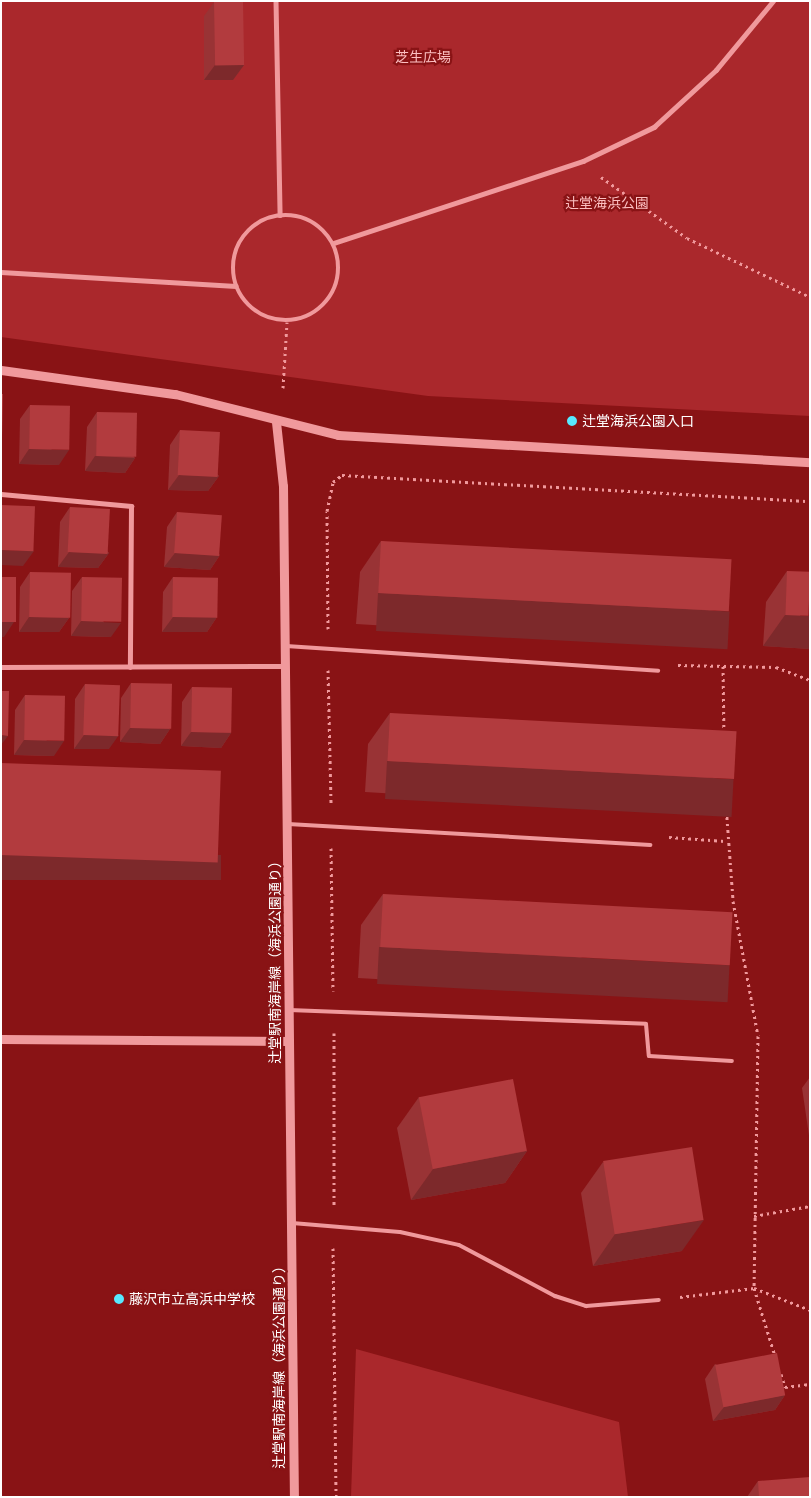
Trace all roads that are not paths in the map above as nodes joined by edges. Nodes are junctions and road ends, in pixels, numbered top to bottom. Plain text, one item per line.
1 (276, 1) edge
2 (773, 1) edge
3 (280, 215) junction
4 (334, 243) junction
5 (1, 272) edge
6 (236, 286) junction
7 (1, 370) edge
8 (276, 422) junction
9 (810, 462) edge
10 (1, 494) edge
11 (286, 646) junction
12 (285, 666) junction
13 (130, 667) junction
14 (1, 668) edge
15 (658, 671) road end
16 (288, 824) junction
17 (650, 844) road end
18 (289, 1010) junction
19 (1, 1039) edge
20 (289, 1041) junction
21 (732, 1061) dead end
22 (292, 1223) junction
23 (659, 1300) road end
24 (294, 1497) edge

1 - 3 street
2 - 4 street
3 - 4 street
3 - 6 street
4 - 6 street
5 - 6 street
7 - 8 street
8 - 9 street
8 - 11 street, 辻堂駅南海岸線（海浜公園通り）
10 - 13 street
11 - 12 street, 辻堂駅南海岸線（海浜公園通り）
11 - 15 lane
12 - 13 street
12 - 16 street, 辻堂駅南海岸線（海浜公園通り）
13 - 14 street
16 - 17 lane
16 - 18 street, 辻堂駅南海岸線（海浜公園通り）
18 - 20 street, 辻堂駅南海岸線（海浜公園通り）
18 - 21 lane
19 - 20 street
20 - 22 street, 辻堂駅南海岸線（海浜公園通り）
22 - 23 lane
22 - 24 street, 辻堂駅南海岸線（海浜公園通り）

